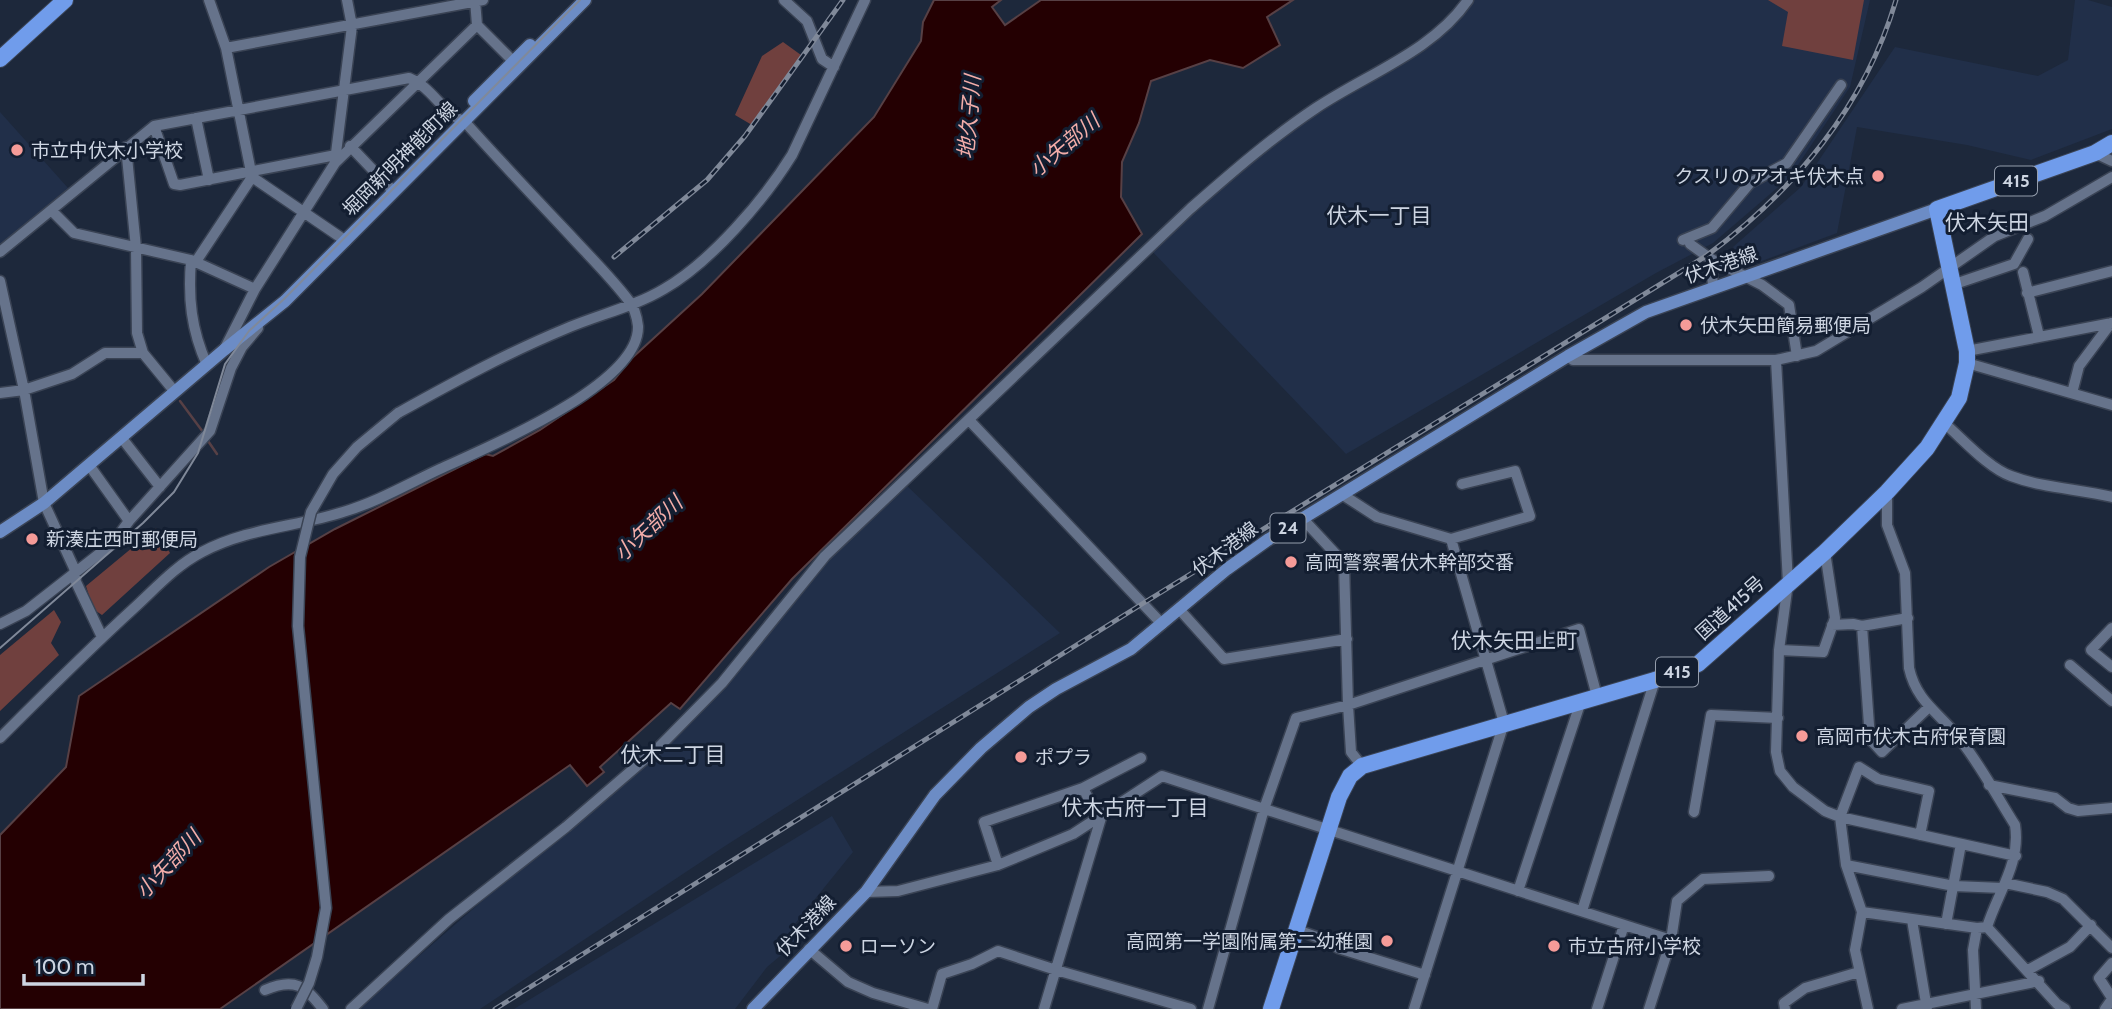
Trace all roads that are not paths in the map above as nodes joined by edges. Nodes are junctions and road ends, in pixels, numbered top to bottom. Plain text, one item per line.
1 (65, 0) edge
2 (209, 0) edge
3 (346, 0) edge
4 (575, 0) edge
5 (585, 0) edge
6 (784, 0) edge
7 (865, 0) edge
8 (1468, 0) edge
9 (478, 1) edge
10 (477, 25) junction
11 (352, 26) junction
12 (226, 48) junction
13 (0, 58) edge
14 (516, 64) junction
15 (834, 67) junction
16 (419, 82) junction
17 (1841, 85) dead end
18 (345, 90) junction
19 (238, 110) junction
20 (197, 118) junction
21 (460, 121) junction
22 (154, 126) junction
23 (2112, 143) edge
24 (351, 146) junction
25 (126, 148) junction
26 (2112, 151) edge
27 (2095, 153) junction
28 (335, 159) junction
29 (2112, 161) edge
30 (251, 174) junction
31 (2112, 177) edge
32 (209, 180) junction
33 (392, 189) junction
34 (1937, 209) junction
35 (52, 211) junction
36 (304, 211) junction
37 (343, 239) junction
38 (2028, 239) dead end
39 (136, 248) junction
40 (0, 252) edge
41 (1711, 258) junction
42 (193, 261) junction
43 (1949, 267) junction
44 (2112, 271) edge
45 (2023, 272) dead end
46 (1748, 276) junction
47 (0, 281) edge
48 (1952, 285) junction
49 (1713, 287) junction
50 (255, 289) junction
51 (2027, 293) junction
52 (631, 304) junction
53 (264, 320) junction
54 (2112, 323) edge
55 (0, 336) edge
56 (2039, 336) junction
57 (12, 338) junction
58 (236, 340) junction
59 (224, 350) junction
60 (143, 353) junction
61 (1568, 356) junction
62 (1797, 356) junction
63 (1967, 357) junction
64 (1776, 360) junction
65 (207, 365) junction
66 (24, 390) junction
67 (175, 392) junction
68 (0, 393) edge
69 (2071, 393) junction
70 (2112, 405) edge
71 (969, 420) junction
72 (1943, 422) junction
73 (121, 438) junction
74 (89, 465) junction
75 (1462, 484) dead end
76 (160, 487) junction
77 (1887, 492) junction
78 (1343, 495) junction
79 (2112, 497) edge
80 (44, 503) junction
81 (1303, 519) junction
82 (129, 521) junction
83 (0, 531) edge
84 (1451, 540) junction
85 (1825, 552) junction
86 (75, 571) junction
87 (1788, 583) junction
88 (1179, 609) junction
89 (1908, 618) junction
90 (0, 624) edge
91 (1161, 624) junction
92 (1832, 625) junction
93 (1861, 626) junction
94 (2112, 628) edge
95 (102, 638) junction
96 (1347, 639) junction
97 (1779, 650) junction
98 (1487, 660) junction
99 (2070, 665) dead end
100 (2112, 667) edge
101 (1656, 680) junction
102 (1597, 696) junction
103 (1581, 701) junction
104 (2112, 701) edge
105 (1348, 705) junction
106 (1929, 707) junction
107 (1778, 718) junction
108 (1504, 723) junction
109 (0, 738) edge
110 (1141, 758) dead end
111 (1362, 766) junction
112 (1989, 785) junction
113 (1083, 788) junction
114 (2112, 808) edge
115 (1264, 809) junction
116 (1695, 812) dead end
117 (1840, 817) junction
118 (1100, 819) junction
119 (1329, 830) junction
120 (1920, 835) junction
121 (1961, 844) junction
122 (2016, 856) junction
123 (998, 865) junction
124 (1846, 866) junction
125 (1458, 871) junction
126 (1769, 876) dead end
127 (1954, 886) junction
128 (2003, 886) junction
129 (1518, 891) junction
130 (866, 892) junction
131 (1582, 911) junction
132 (1862, 912) junction
133 (1912, 920) junction
134 (1946, 924) junction
135 (1624, 925) junction
136 (2091, 925) junction
137 (1982, 927) junction
138 (1296, 932) junction
139 (1671, 940) junction
140 (2112, 948) edge
141 (809, 949) junction
142 (2112, 963) edge
143 (1056, 970) junction
144 (2028, 970) junction
145 (1859, 972) junction
146 (1425, 975) junction
147 (2039, 981) junction
148 (265, 990) dead end
149 (1974, 996) junction
150 (2112, 999) edge
151 (1927, 1007) edge
152 (2060, 1007) edge
153 (296, 1009) edge
154 (323, 1009) edge
155 (351, 1009) edge
156 (753, 1009) edge
157 (930, 1009) edge
158 (1044, 1009) edge
159 (1191, 1009) edge
160 (1208, 1009) edge
161 (1271, 1009) edge
162 (1414, 1009) edge
163 (1597, 1009) edge
164 (1649, 1009) edge
165 (1785, 1009) edge
166 (1868, 1009) edge
167 (1902, 1009) edge
168 (1976, 1009) edge
169 (2105, 1009) edge

1 - 13 highway
2 - 12 street
3 - 11 street
4 - 14 main road, 堀岡新明神能町線
5 - 14 main road, 堀岡新明神能町線
6 - 15 street
7 - 15 street
8 - 71 street
9 - 10 street
9 - 11 street
10 - 14 street
10 - 16 street
11 - 12 street
11 - 18 street
12 - 19 street
14 - 21 main road, 堀岡新明神能町線
15 - 52 street
16 - 18 street
16 - 21 street
16 - 24 street
17 - 41 street
18 - 19 street
18 - 28 street
19 - 20 street
19 - 30 street
20 - 22 street
20 - 32 street
21 - 33 main road, 堀岡新明神能町線
21 - 52 street
22 - 25 street
22 - 32 street
23 - 27 highway, 415
24 - 28 street
24 - 33 street
25 - 35 street
25 - 39 street
26 - 27 highway, 415
27 - 29 street
27 - 34 highway, 415
28 - 30 street
28 - 36 street
30 - 32 street
30 - 36 street
30 - 42 street
31 - 43 street
33 - 37 main road, 堀岡新明神能町線
34 - 43 highway, 国道415号 / 415
34 - 46 main road, 伏木港線 / 24
35 - 39 street
35 - 40 street
36 - 37 street
36 - 50 street
37 - 53 main road, 堀岡新明神能町線
37 - 58 main road, 堀岡新明神能町線
38 - 48 street
39 - 42 street
39 - 60 street
41 - 46 street
41 - 49 street
42 - 50 street
42 - 65 street
43 - 48 highway, 国道415号 / 415
43 - 62 street
44 - 51 street
45 - 51 street
46 - 49 main road, 伏木港線 / 24
46 - 62 street
47 - 57 street
48 - 63 highway, 国道415号 / 415
49 - 61 main road, 伏木港線 / 24
50 - 59 street
51 - 56 street
52 - 95 street
52 - 153 street, bridge
53 - 58 main road, 堀岡新明神能町線
53 - 76 street
54 - 56 street
54 - 69 street
55 - 57 street
56 - 63 street
57 - 66 street
58 - 59 main road, 堀岡新明神能町線
59 - 65 main road, 堀岡新明神能町線
60 - 66 street
60 - 67 street
61 - 64 street
61 - 78 main road, 伏木港線 / 24
62 - 64 street
63 - 69 street
63 - 72 highway, 国道415号 / 415
64 - 87 street
65 - 67 main road, 堀岡新明神能町線
66 - 68 street
66 - 80 street
67 - 73 main road, 堀岡新明神能町線
69 - 70 street
71 - 91 street
71 - 155 street
72 - 77 highway, 国道415号 / 415
72 - 79 street
73 - 74 main road, 堀岡新明神能町線
73 - 76 street
74 - 80 main road, 堀岡新明神能町線
74 - 82 street
75 - 84 street
76 - 82 street
77 - 85 highway, 国道415号 / 415
77 - 89 street
78 - 81 main road, 伏木港線 / 24
78 - 84 street
80 - 83 main road, 堀岡新明神能町線
80 - 86 street
81 - 88 main road, 伏木港線 / 24
81 - 96 street
82 - 86 street
84 - 98 street
85 - 87 highway, 国道415号 / 415
85 - 92 street
86 - 90 street
86 - 95 street
87 - 97 street
87 - 101 highway, 国道415号 / 415
88 - 91 main road, 伏木港線 / 24
88 - 96 street
89 - 93 street
89 - 106 street
91 - 130 main road, 伏木港線 / 24
92 - 93 street
92 - 97 street
93 - 106 street
94 - 100 street
95 - 109 street
96 - 105 street
97 - 107 street
98 - 102 street
98 - 105 street
98 - 108 street
99 - 104 street
101 - 102 highway, 国道415号 / 415
101 - 131 street
102 - 103 highway, 国道415号 / 415
103 - 108 highway, 国道415号 / 415
103 - 129 street
105 - 111 street
105 - 115 street
106 - 112 street
107 - 116 street
107 - 117 street
108 - 111 highway, 国道415号 / 415
108 - 125 street
110 - 113 street
111 - 119 highway
112 - 114 street
112 - 122 street
113 - 118 street
113 - 123 street
115 - 118 street
115 - 119 street
115 - 160 street
117 - 120 street
117 - 120 street
117 - 124 street
118 - 123 street
118 - 143 street
119 - 125 street
119 - 138 highway
120 - 121 street
121 - 122 street
121 - 127 street
122 - 128 street
123 - 130 street
124 - 127 street
124 - 132 street
125 - 129 street
125 - 146 street
126 - 139 street
127 - 128 street
127 - 134 street
128 - 136 street
128 - 137 street
129 - 131 street
130 - 141 main road, 伏木港線 / 24
131 - 135 street
132 - 133 street
132 - 145 street
133 - 134 street
133 - 151 street
134 - 137 street
135 - 139 street
135 - 163 street
136 - 140 street
136 - 144 street
137 - 144 street
137 - 149 street
138 - 146 street
138 - 161 highway
139 - 164 street
141 - 156 main road, 伏木港線 / 24
141 - 157 street
142 - 150 street
143 - 157 street
143 - 158 street
143 - 159 street
144 - 147 street
145 - 165 street
145 - 166 street
146 - 162 street
147 - 149 street
147 - 152 street
148 - 154 street
149 - 151 street
149 - 168 street
150 - 169 street
151 - 167 street

